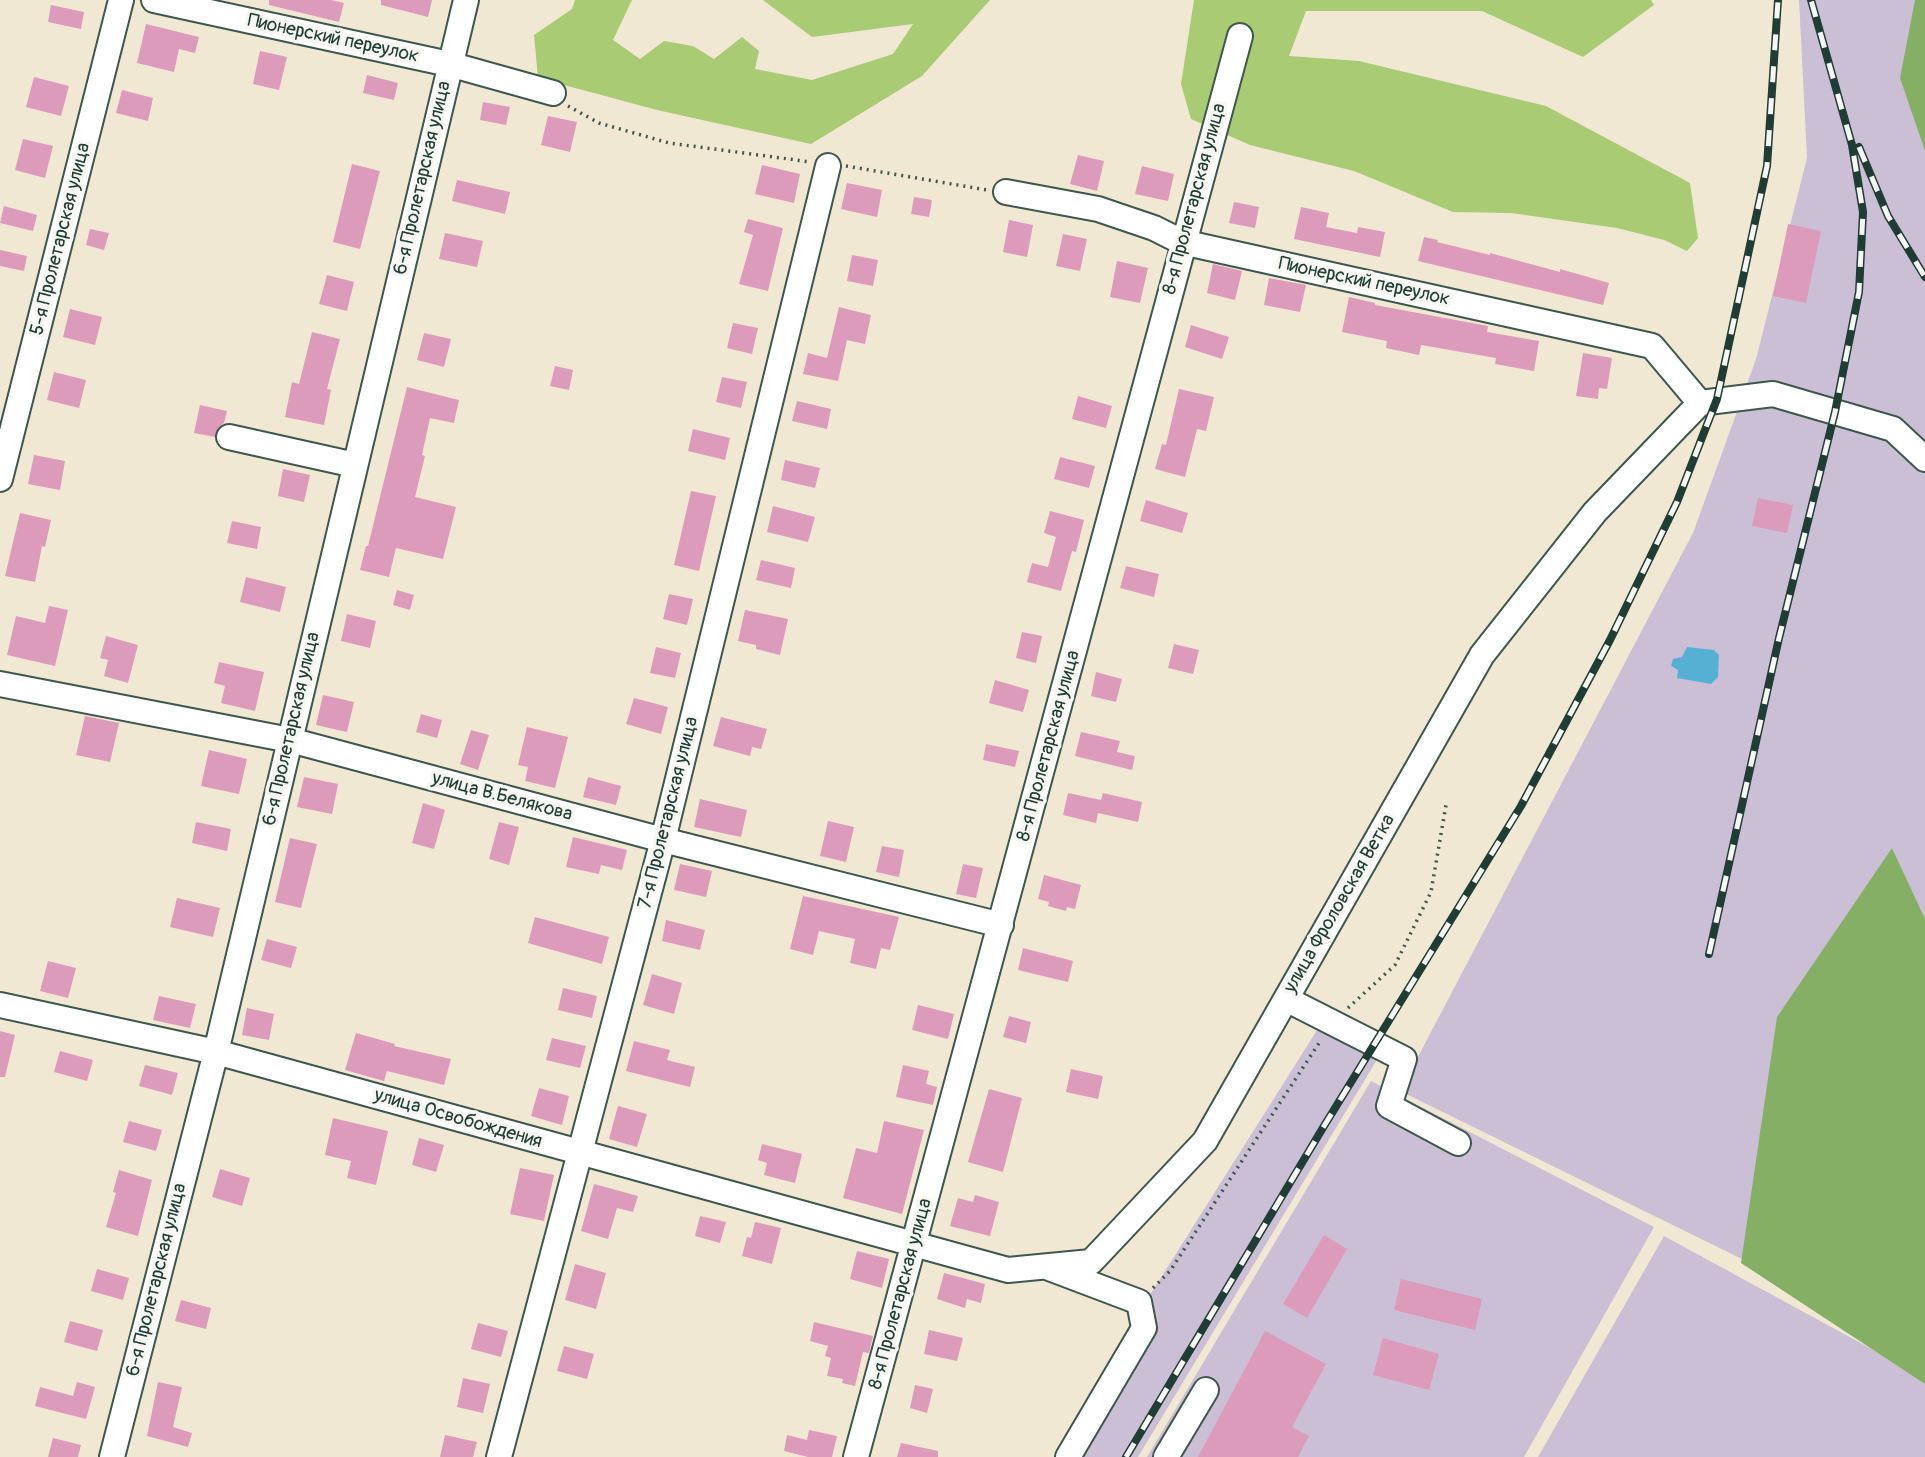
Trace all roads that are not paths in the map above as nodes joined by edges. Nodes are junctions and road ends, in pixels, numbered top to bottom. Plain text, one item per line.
1 (121, 0) edge
2 (154, 0) edge
3 (466, 0) edge
4 (1240, 36) dead end
5 (449, 64) junction
6 (552, 93) road end
7 (828, 166) road end
8 (1006, 192) road end
9 (1182, 242) junction
10 (1700, 403) junction
11 (229, 437) dead end
12 (1925, 460) edge
13 (355, 465) junction
14 (0, 479) edge
15 (0, 684) edge
16 (290, 740) junction
17 (663, 840) junction
18 (1001, 925) junction
19 (1286, 999) junction
20 (0, 1005) edge
21 (216, 1052) junction
22 (1458, 1143) dead end
23 (579, 1153) junction
24 (914, 1246) junction
25 (1045, 1266) junction
26 (1206, 1390) dead end
27 (112, 1457) edge
28 (499, 1457) edge
29 (856, 1457) edge
30 (1068, 1457) edge
31 (1166, 1457) edge

1 - 14 street, 5-я Пролетарская улица
2 - 5 street, Пионерский переулок
3 - 5 street, 6-я Пролетарская улица
4 - 9 street, 8-я Пролетарская улица
5 - 6 street, Пионерский переулок
5 - 13 street, 6-я Пролетарская улица
7 - 17 street, 7-я Пролетарская улица
8 - 9 street, Пионерский переулок
9 - 10 street, Пионерский переулок
9 - 18 street, 8-я Пролетарская улица
10 - 12 street
10 - 19 street, улица Фроловская Ветка
11 - 13 street
13 - 16 street, 6-я Пролетарская улица
15 - 16 street, улица В.Белякова
16 - 17 street, улица В.Белякова
16 - 21 street, 6-я Пролетарская улица
17 - 18 street, улица В.Белякова
17 - 23 street, 7-я Пролетарская улица
18 - 24 street, 8-я Пролетарская улица
19 - 22 street
19 - 25 street, улица Фроловская Ветка
20 - 21 street, улица Освобождения
21 - 23 street, улица Освобождения
21 - 27 street, 6-я Пролетарская улица
23 - 24 street, улица Освобождения
23 - 28 street, 7-я Пролетарская улица
24 - 25 street, улица Фроловская Ветка
24 - 29 street, 8-я Пролетарская улица
25 - 30 street
26 - 31 street

